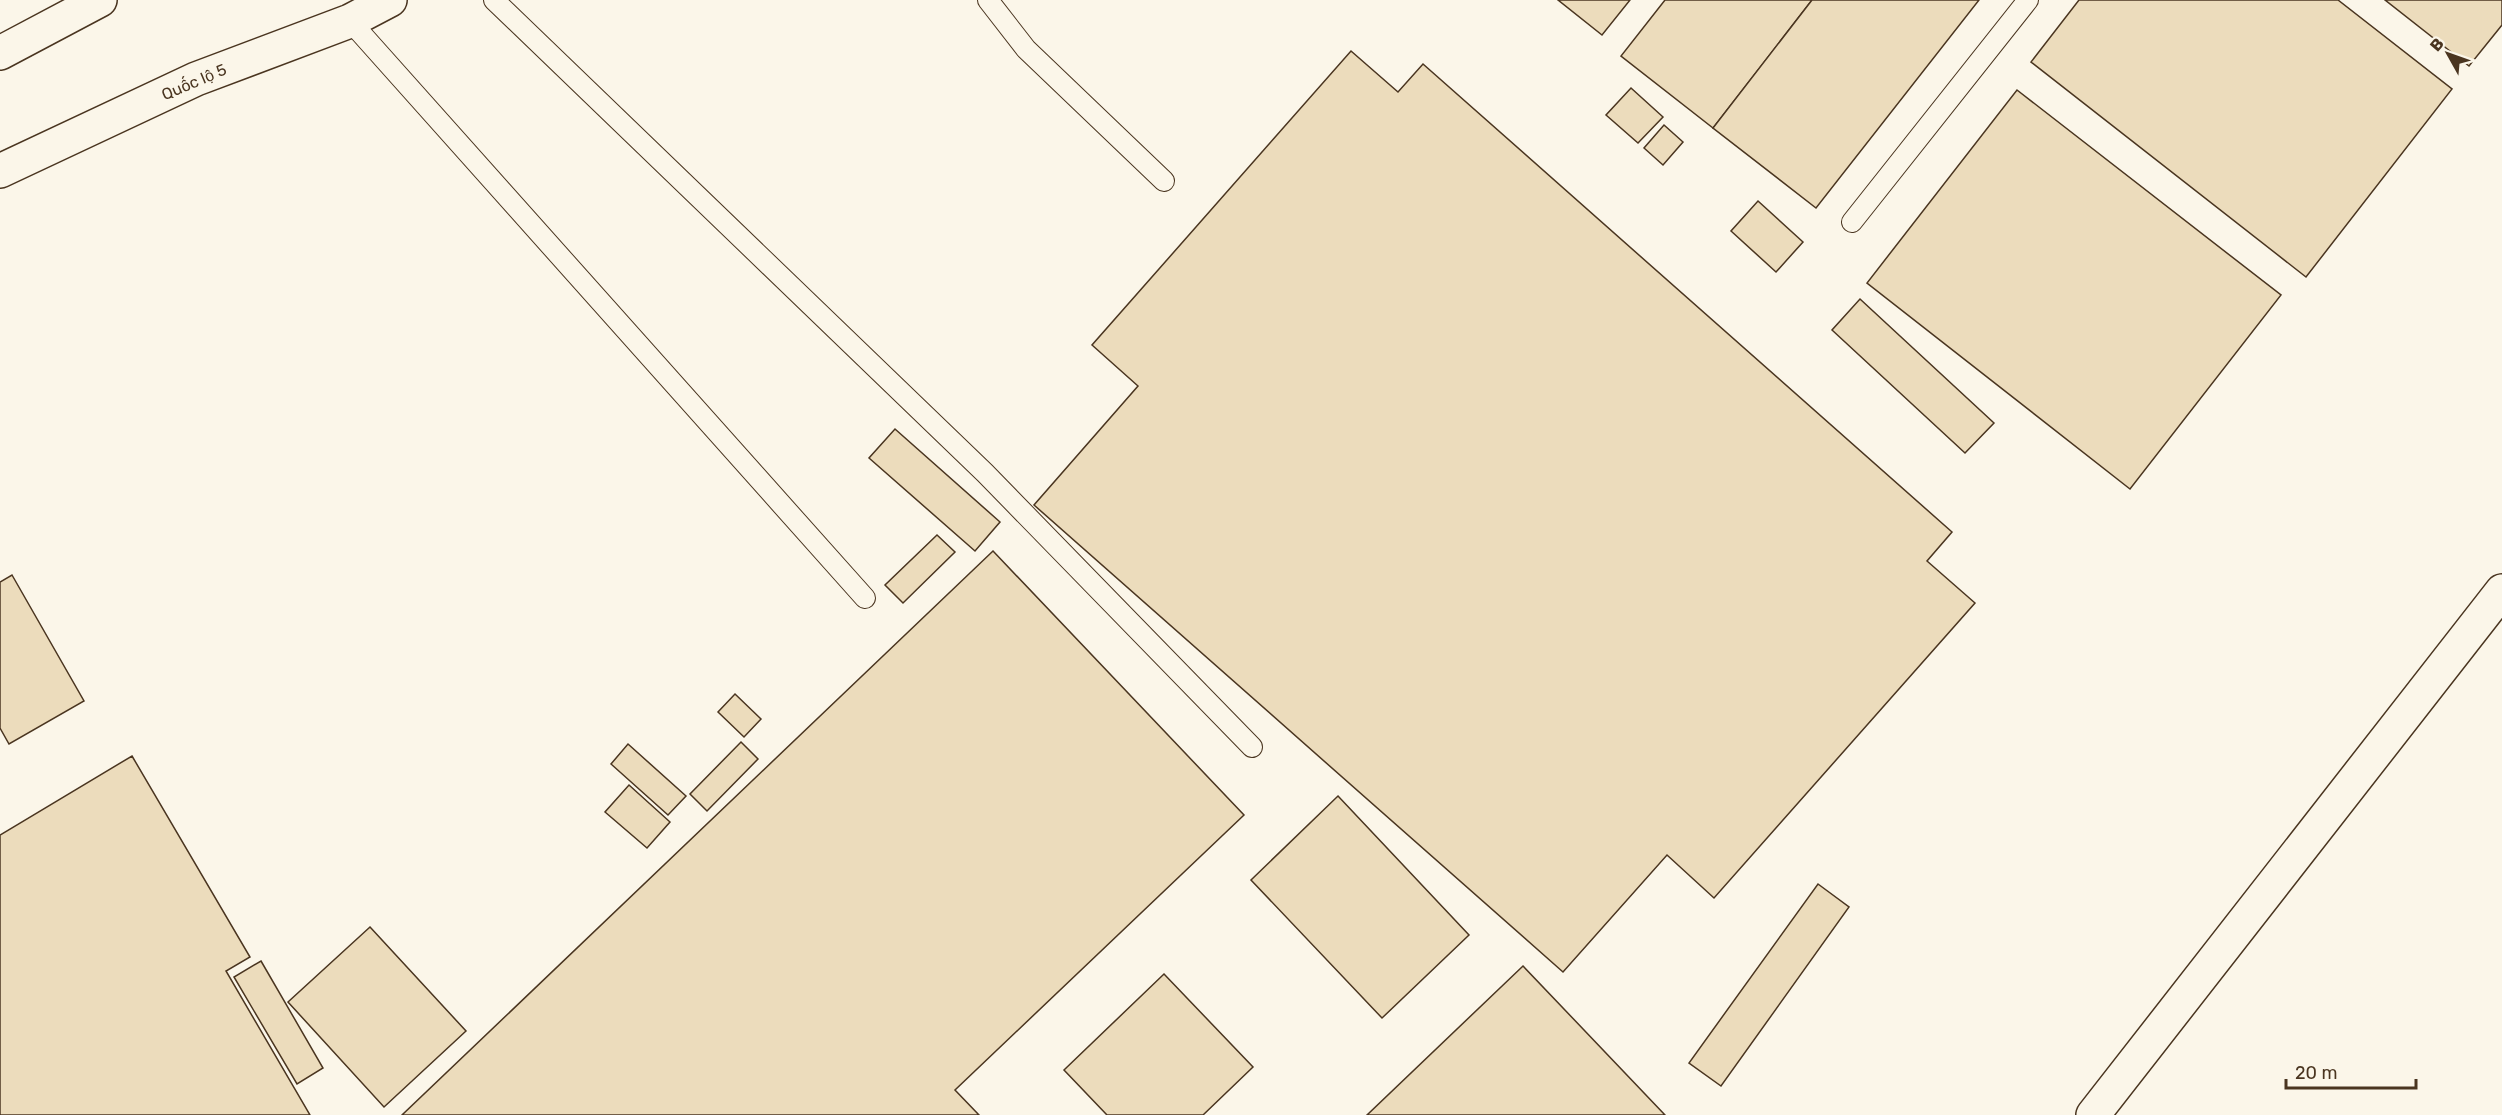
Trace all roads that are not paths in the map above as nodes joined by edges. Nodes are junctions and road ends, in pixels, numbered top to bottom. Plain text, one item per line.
1 (100, 0) edge
2 (390, 0) edge
3 (494, 0) edge
4 (988, 0) edge
5 (2028, 0) edge
6 (350, 21) junction
7 (0, 52) edge
8 (0, 171) edge
9 (1164, 181) dead end
10 (1852, 222) dead end
11 (2502, 591) edge
12 (865, 598) dead end
13 (1252, 747) dead end
14 (2093, 1115) edge

1 - 7 main road
2 - 6 main road, Quốc lộ 5
3 - 13 lane
4 - 9 lane
5 - 10 lane
6 - 8 main road, Quốc lộ 5
6 - 12 lane
11 - 14 main road

